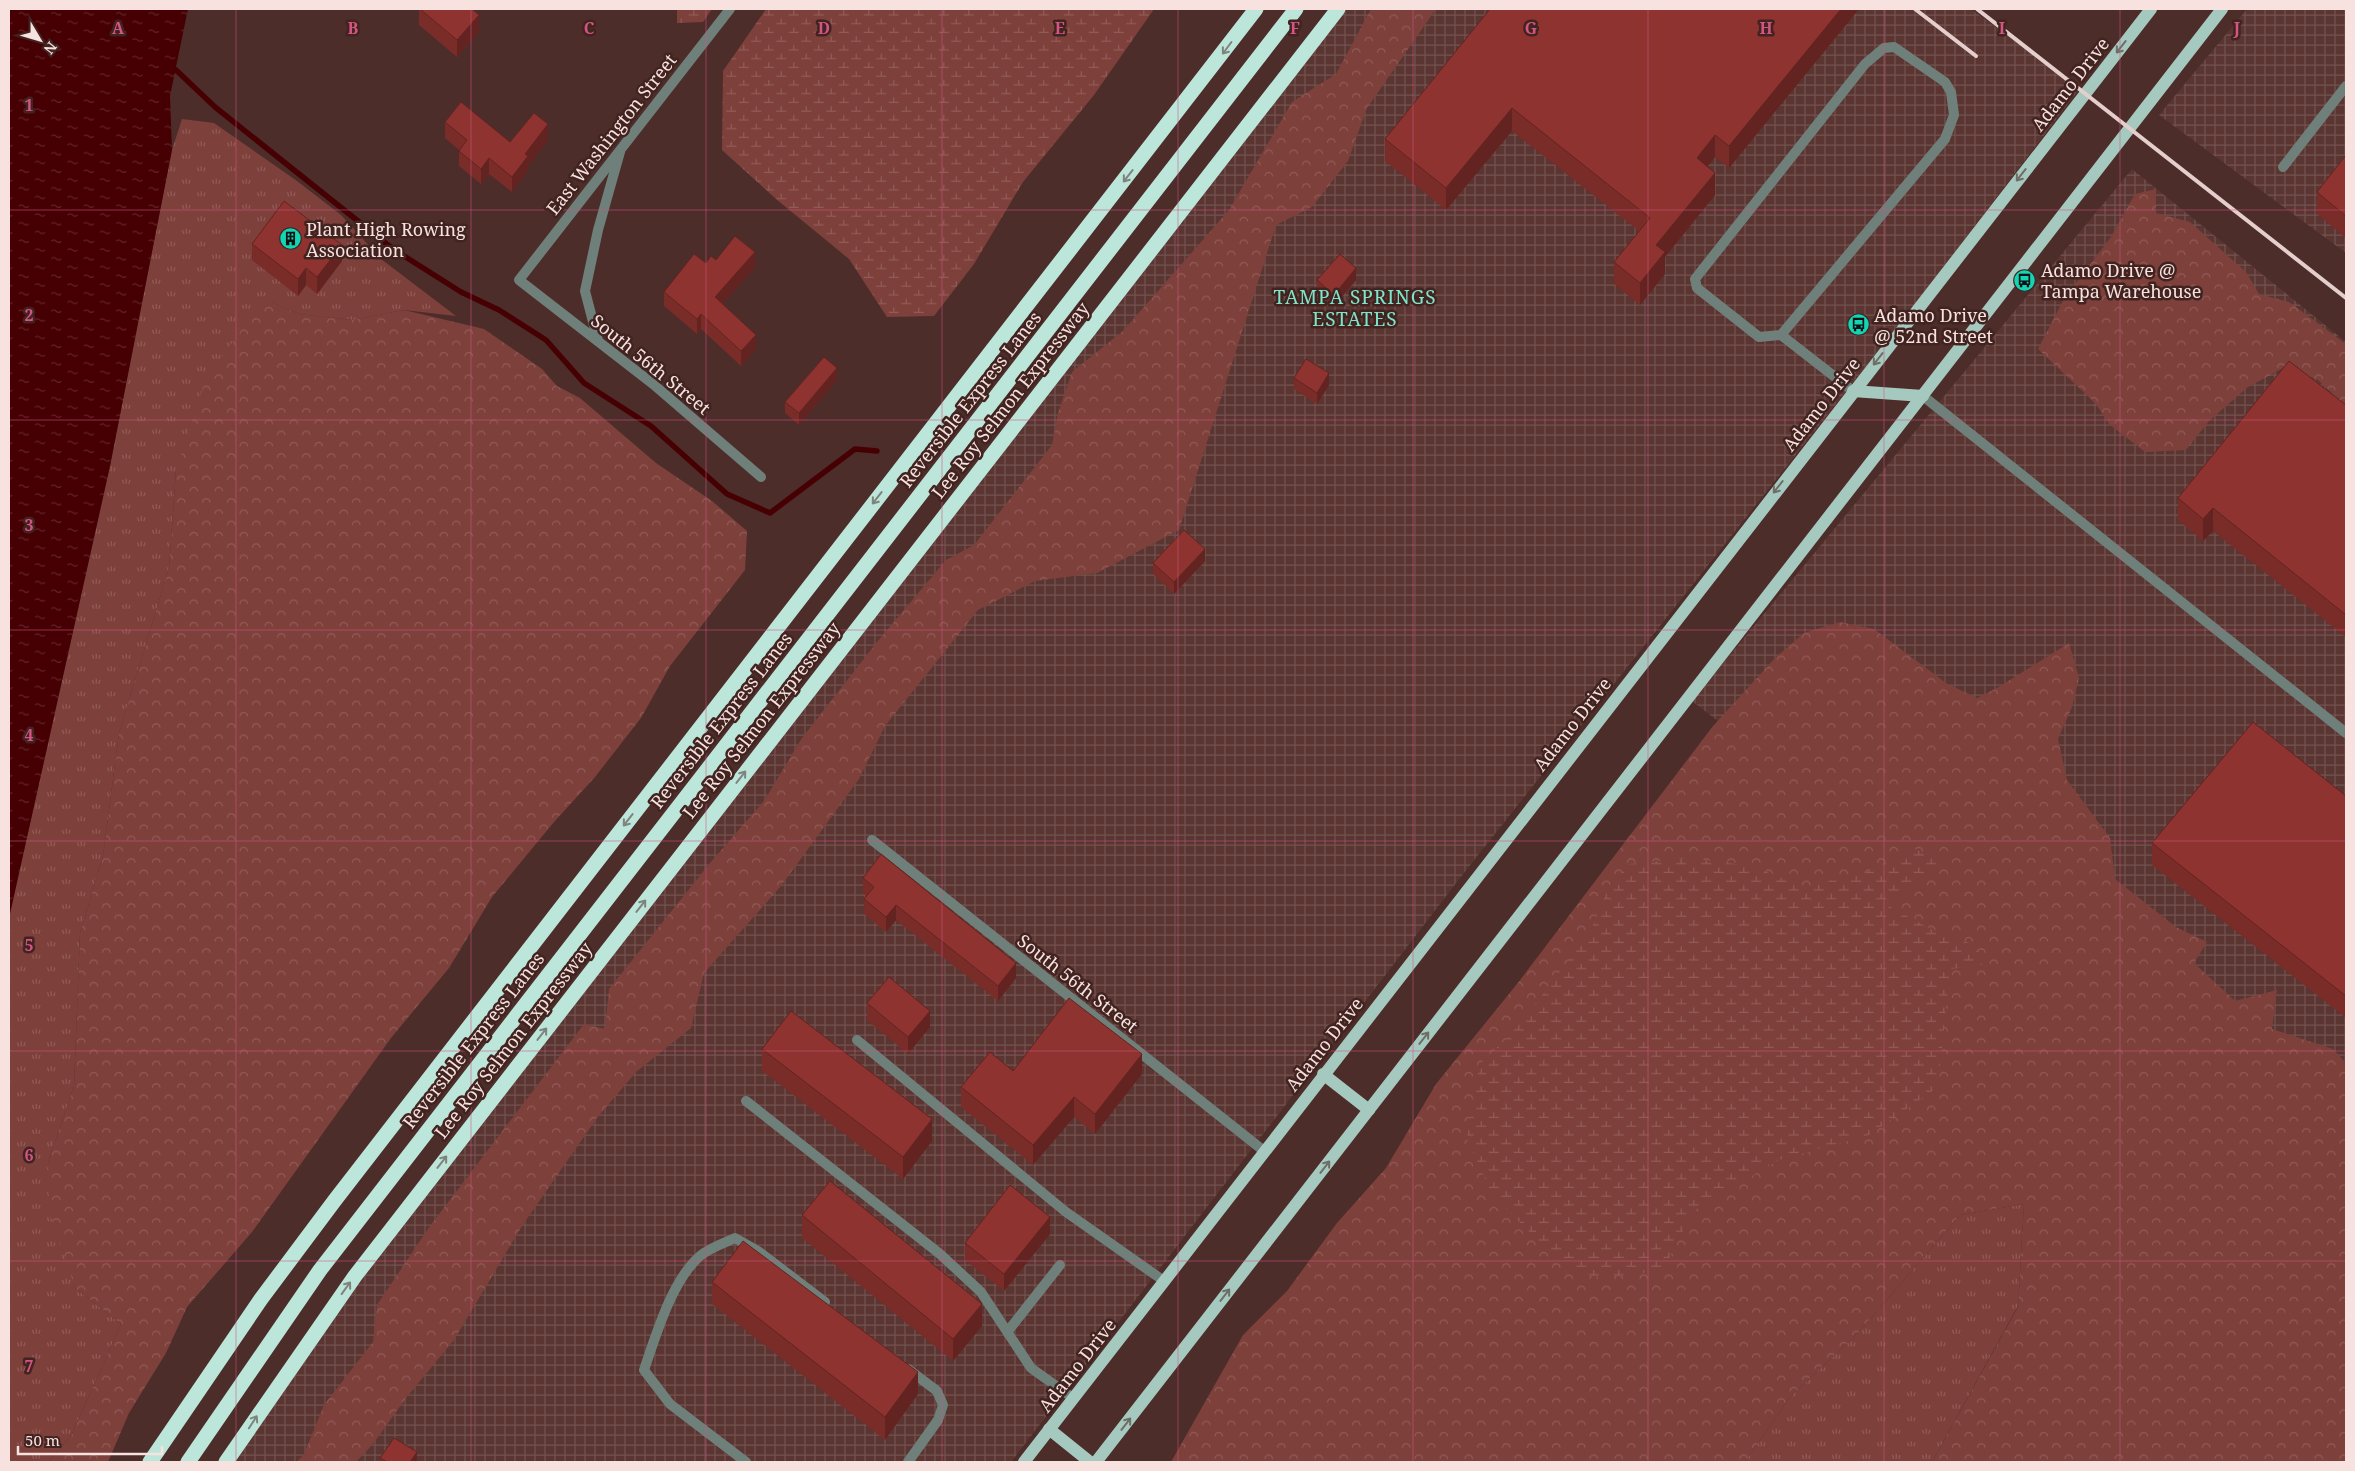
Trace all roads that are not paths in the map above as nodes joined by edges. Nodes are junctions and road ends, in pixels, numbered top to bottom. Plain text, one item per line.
1 (730, 9) edge
2 (1256, 9) edge
3 (1296, 9) edge
4 (1338, 9) edge
5 (2151, 9) edge
6 (2222, 9) edge
7 (2346, 86) edge
8 (622, 146) junction
9 (2283, 167) dead end
10 (519, 280) joint
11 (1781, 335) junction
12 (598, 341) junction
13 (1853, 391) junction
14 (1923, 396) junction
15 (761, 477) dead end
16 (2346, 732) edge
17 (872, 840) dead end
18 (857, 1040) dead end
19 (1323, 1074) junction
20 (746, 1101) dead end
21 (1369, 1110) junction
22 (1264, 1151) junction
23 (1060, 1265) dead end
24 (1164, 1281) junction
25 (836, 1312) edge
26 (1008, 1332) junction
27 (898, 1360) edge
28 (1073, 1398) junction
29 (1049, 1429) junction
30 (150, 1462) edge
31 (188, 1462) edge
32 (226, 1462) edge
33 (746, 1462) edge
34 (908, 1462) edge
35 (1024, 1462) edge
36 (1090, 1462) edge
37 (1096, 1462) edge

1 - 8 street, East Washington Street
2 -> 30 highway
3 - 31 highway, Reversible Express Lanes
32 -> 4 highway, Lee Roy Selmon Expressway
5 -> 13 main road, Adamo Drive
6 - 14 main road
7 - 9 street
8 - 10 street, East Washington Street
8 - 12 street
10 - 12 street, South 56th Street
11 - 11 street
11 - 13 street
12 - 15 street, South 56th Street
13 - 14 main road
13 -> 19 main road, Adamo Drive
14 - 16 street
21 -> 14 main road
17 - 22 street, South 56th Street
18 - 24 street
19 - 21 main road
19 - 22 main road, Adamo Drive
20 - 26 street
37 -> 21 main road
22 - 24 main road, Adamo Drive
23 - 26 street
24 - 28 main road, Adamo Drive
25 - 33 street
26 - 28 street
27 - 34 street
28 - 29 main road, Adamo Drive
29 - 35 main road, Adamo Drive
29 - 36 main road

